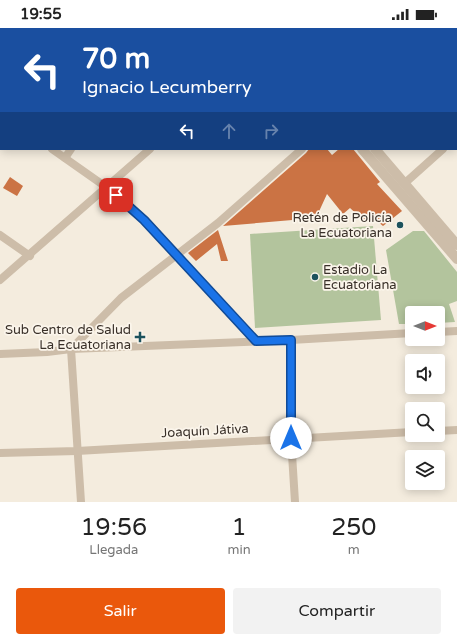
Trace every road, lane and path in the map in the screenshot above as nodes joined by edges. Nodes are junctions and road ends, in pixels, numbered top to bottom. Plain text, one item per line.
1 (53, 150) edge
2 (70, 150) edge
3 (149, 150) edge
4 (301, 150) edge
5 (363, 150) edge
6 (376, 150) edge
7 (442, 150) edge
8 (65, 158) junction
9 (405, 183) junction
10 (106, 187) junction
11 (0, 235) edge
12 (457, 245) edge
13 (177, 255) junction
14 (30, 256) junction
15 (457, 259) edge
16 (0, 280) edge
17 (457, 331) edge
18 (445, 332) edge
19 (405, 333) edge
20 (291, 340) junction
21 (256, 341) junction
22 (70, 349) junction
23 (0, 354) edge
24 (457, 430) edge
25 (445, 431) edge
26 (405, 432) edge
27 (291, 438) junction
28 (77, 451) junction
29 (0, 453) edge
30 (81, 502) edge
31 (295, 502) edge

1 - 8 street
2 - 8 street
3 - 10 street
4 - 13 street
5 - 15 street
6 - 9 street
7 - 9 street
8 - 10 street
9 - 12 street
10 - 13 street
10 - 14 street
11 - 14 street
13 - 21 street
13 - 22 street
14 - 16 street
17 - 18 street
19 - 20 street
20 - 21 street
20 - 27 street
21 - 22 street
22 - 23 street
22 - 28 street
24 - 25 street
26 - 27 street, Joaquín Játiva
27 - 28 street, Joaquín Játiva
27 - 31 street
28 - 29 street, Joaquín Játiva
28 - 30 street

